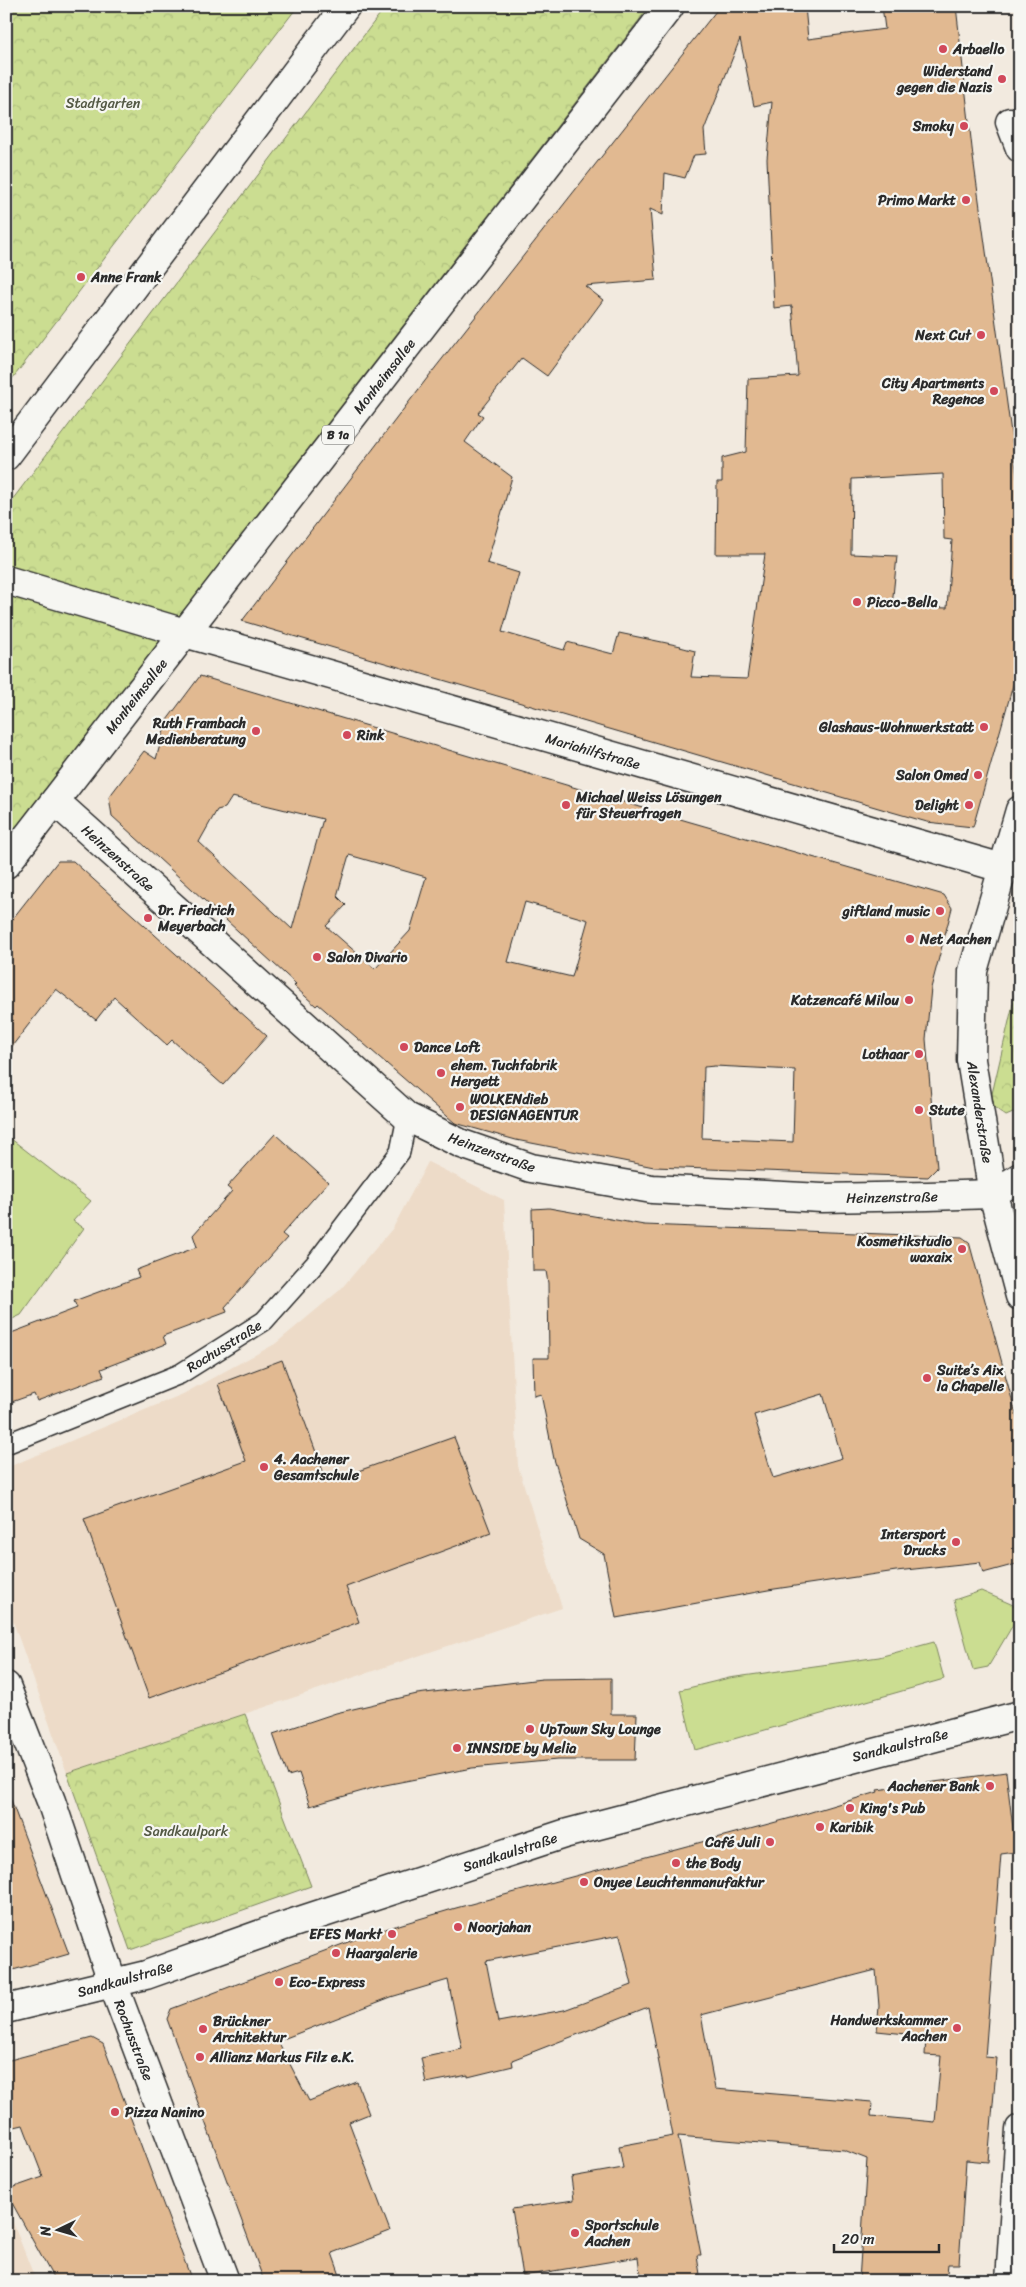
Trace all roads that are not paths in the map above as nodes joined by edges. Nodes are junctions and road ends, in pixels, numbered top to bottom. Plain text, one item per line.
1 (346, 6) edge
2 (670, 6) edge
3 (1010, 122) dead end
4 (1020, 148) edge
5 (6, 456) edge
6 (6, 580) edge
7 (185, 633) junction
8 (55, 801) junction
9 (1020, 810) edge
10 (6, 864) edge
11 (1002, 868) junction
12 (407, 1117) junction
13 (1020, 1177) edge
14 (992, 1194) junction
15 (1020, 1296) edge
16 (6, 1444) edge
17 (6, 1686) edge
18 (1020, 1715) edge
19 (113, 1984) junction
20 (6, 2010) edge
21 (1020, 2129) edge
22 (225, 2281) edge
23 (1010, 2281) edge

1 - 5 street
2 - 7 street, Monheimsallee / B 1a
3 - 4 street
6 - 7 street, Mariahilfstraße
7 - 8 street, Monheimsallee / B 1a
7 - 11 street, Mariahilfstraße
8 - 10 street, Monheimsallee / B 1a
8 - 12 street, Heinzenstraße
9 - 11 street, Alexanderstraße
11 - 14 street, Alexanderstraße
12 - 14 street, Heinzenstraße
12 - 16 lane, Rochusstraße
13 - 14 street
14 - 15 street, Alexanderstraße
17 - 19 street, Rochusstraße
18 - 19 street, Sandkaulstraße
19 - 20 street, Sandkaulstraße
19 - 22 street, Rochusstraße
21 - 23 street

